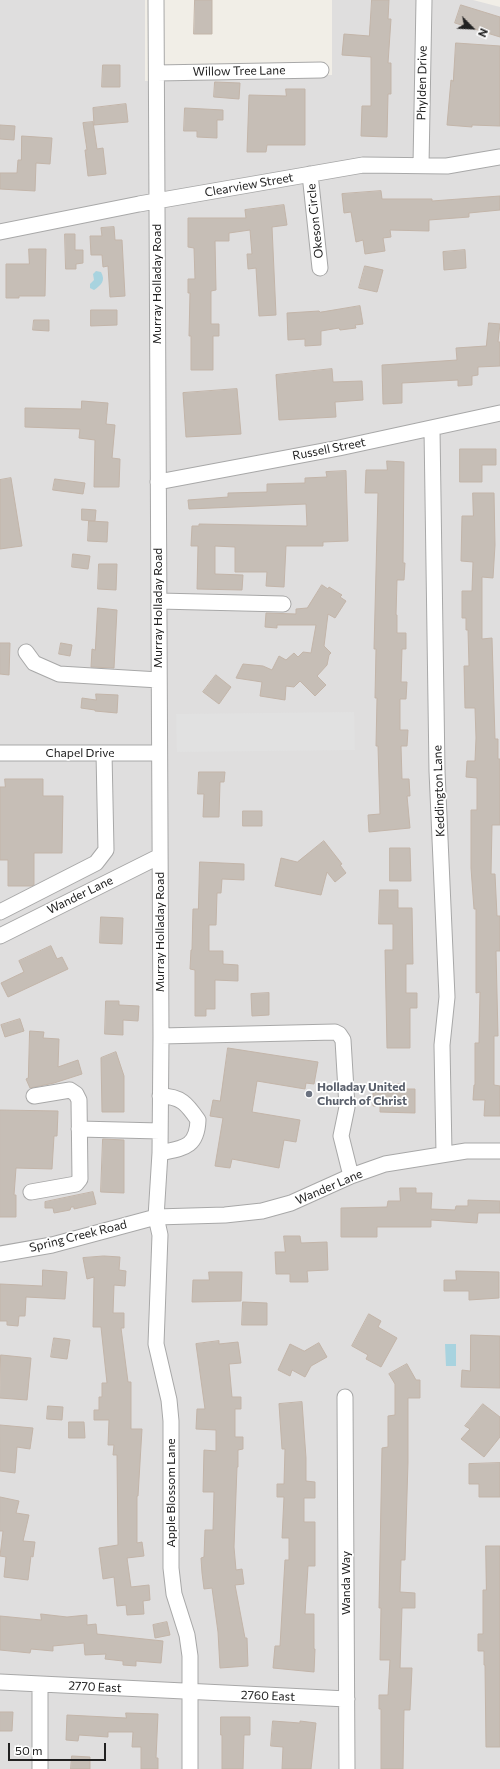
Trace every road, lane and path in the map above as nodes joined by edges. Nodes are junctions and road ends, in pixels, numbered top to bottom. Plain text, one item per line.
1 (156, 0) edge
2 (424, 0) edge
3 (321, 70) dead end
4 (157, 73) junction
5 (500, 157) edge
6 (421, 165) junction
7 (310, 174) junction
8 (157, 201) junction
9 (0, 232) edge
10 (320, 268) dead end
11 (500, 413) edge
12 (432, 429) junction
13 (158, 482) junction
14 (159, 601) junction
15 (282, 604) dead end
16 (26, 652) dead end
17 (159, 680) junction
18 (0, 753) edge
19 (104, 753) junction
20 (159, 753) junction
21 (160, 856) junction
22 (0, 912) edge
23 (0, 936) edge
24 (161, 1036) junction
25 (34, 1096) dead end
26 (160, 1096) junction
27 (79, 1129) junction
28 (160, 1131) junction
29 (500, 1151) edge
30 (160, 1153) junction
31 (444, 1153) junction
32 (348, 1163) junction
33 (31, 1192) dead end
34 (156, 1216) junction
35 (0, 1254) edge
36 (345, 1397) dead end
37 (0, 1682) edge
38 (40, 1684) junction
39 (190, 1692) junction
40 (347, 1699) junction
41 (40, 1769) edge
42 (190, 1769) edge
43 (347, 1769) edge

1 - 4 street, Murray Holladay Road
2 - 6 street, Phylden Drive
3 - 4 street, Willow Tree Lane
4 - 8 street, Murray Holladay Road
5 - 6 street, Clearview Street
6 - 7 street, Clearview Street
7 - 8 street, Clearview Street
7 - 10 street, Okeson Circle
8 - 9 street, Clearview Street
8 - 13 street, Murray Holladay Road
11 - 12 street, Russell Street
12 - 13 street, Russell Street
12 - 31 street, Keddington Lane
13 - 14 street, Murray Holladay Road
14 - 15 street
14 - 17 street, Murray Holladay Road
16 - 17 street
17 - 20 street, Murray Holladay Road
18 - 19 street, Chapel Drive
19 - 20 street, Chapel Drive
19 - 22 street
20 - 21 street, Murray Holladay Road
21 - 23 street, Wander Lane
21 - 24 street, Murray Holladay Road
24 - 26 street, Murray Holladay Road
24 - 32 street
25 - 27 street
26 - 28 street, Murray Holladay Road
26 - 30 street
27 - 28 street
27 - 33 street
28 - 30 street, Murray Holladay Road
29 - 31 street, Wander Lane
30 - 34 street, Murray Holladay Road
31 - 32 street, Wander Lane
32 - 34 street, Wander Lane
34 - 35 street, Spring Creek Road
34 - 39 street, Apple Blossom Lane
36 - 40 street, Wanda Way
37 - 38 street, 2770 East
38 - 39 street, 2770 East
38 - 41 street
39 - 40 street, 2760 East
39 - 42 street, Apple Blossom Lane
40 - 43 street, Wanda Way

